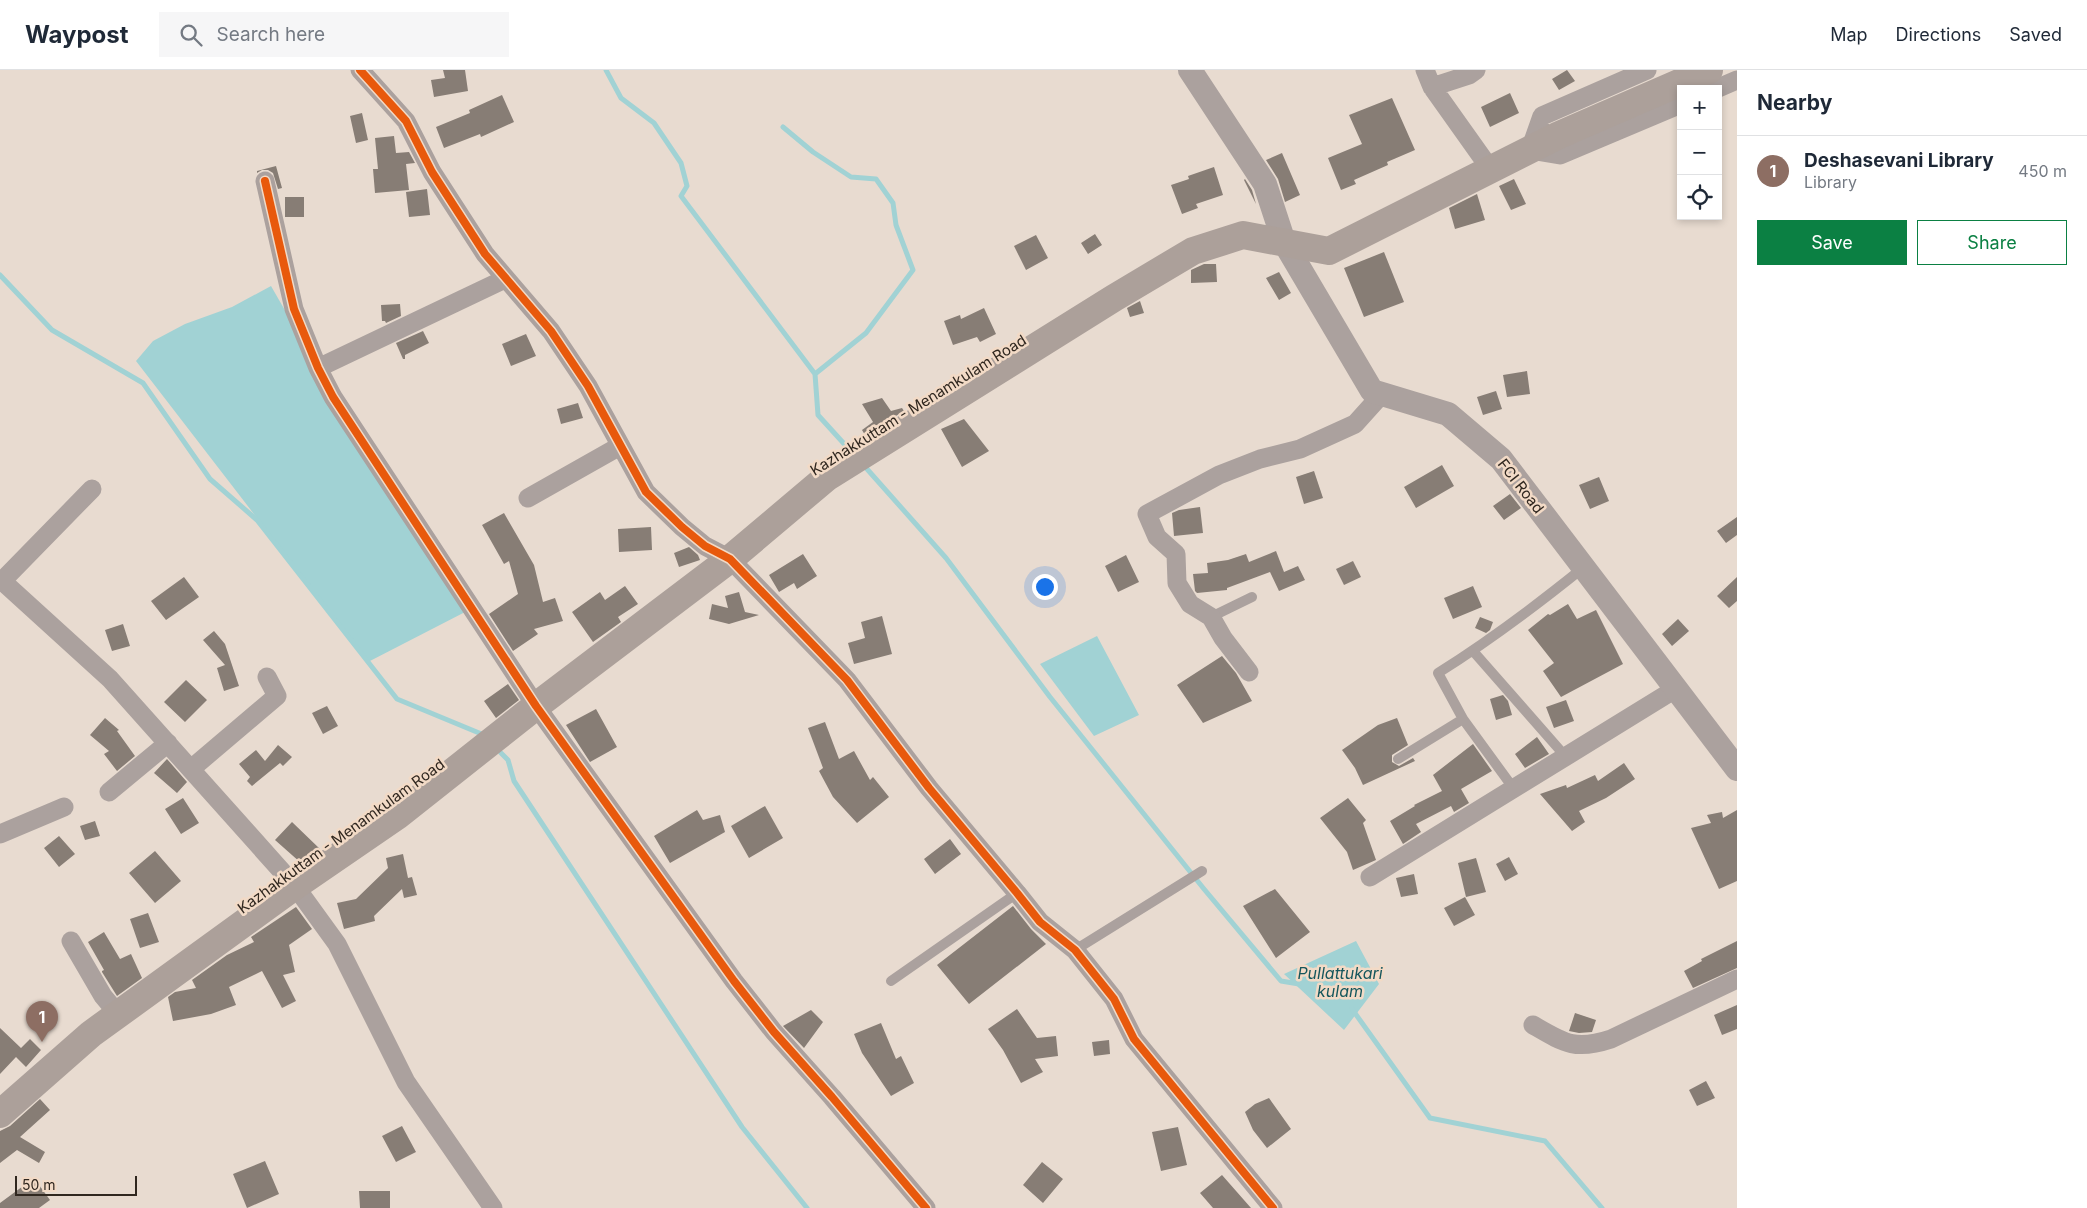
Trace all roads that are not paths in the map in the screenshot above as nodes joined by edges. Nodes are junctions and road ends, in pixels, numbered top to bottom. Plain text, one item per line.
1 (360, 70) edge
2 (1190, 70) edge
3 (1476, 70) edge
4 (1647, 70) edge
5 (1709, 70) edge
6 (1428, 78) edge
7 (1737, 80) edge
8 (1722, 86) edge
9 (1677, 106) edge
10 (1530, 150) junction
11 (1491, 170) junction
12 (265, 182) dead end
13 (1284, 242) junction
14 (505, 279) junction
15 (318, 368) junction
16 (1382, 394) junction
17 (620, 446) junction
18 (92, 489) dead end
19 (528, 498) dead end
20 (730, 559) junction
21 (1584, 567) junction
22 (1, 580) edge
23 (1252, 597) dead end
24 (1211, 617) junction
25 (1474, 651) junction
26 (1249, 672) dead end
27 (267, 677) dead end
28 (1677, 688) junction
29 (536, 706) junction
30 (1463, 720) junction
31 (168, 742) junction
32 (1566, 757) junction
33 (1398, 759) dead end
34 (191, 768) junction
35 (1737, 769) edge
36 (1514, 789) junction
37 (108, 792) dead end
38 (64, 807) dead end
39 (0, 834) edge
40 (1202, 872) dead end
41 (1370, 877) dead end
42 (295, 886) junction
43 (1017, 893) junction
44 (71, 941) dead end
45 (1075, 950) junction
46 (1737, 979) edge
47 (891, 981) dead end
48 (118, 1014) junction
49 (1533, 1025) dead end
50 (0, 1114) edge
51 (493, 1208) edge
52 (926, 1208) edge
53 (1272, 1208) edge

1 - 14 street
2 - 13 street, FCI Road
3 - 6 street
4 - 10 street
5 - 10 main road, Kazhakkuttam - Menamkulam Road
6 - 11 street
7 - 8 street
9 - 10 street
10 - 11 main road, Kazhakkuttam - Menamkulam Road
11 - 13 main road, Kazhakkuttam - Menamkulam Road
12 - 15 street
13 - 16 street, FCI Road
13 - 20 main road, Kazhakkuttam - Menamkulam Road
14 - 15 street
14 - 17 street
15 - 29 street
16 - 21 street, FCI Road
16 - 24 street
17 - 19 street
17 - 20 street
18 - 22 street
20 - 29 main road, Kazhakkuttam - Menamkulam Road
20 - 43 street
21 - 25 lane
21 - 28 street, FCI Road
22 - 31 street
23 - 24 lane
24 - 26 street
25 - 30 lane
25 - 32 lane
27 - 34 street
28 - 32 street
28 - 35 street, FCI Road
29 - 42 main road, Kazhakkuttam - Menamkulam Road
29 - 52 street
30 - 33 lane
30 - 36 lane
31 - 34 street
31 - 37 street
32 - 36 street
34 - 42 street
36 - 41 street
38 - 39 street
40 - 45 lane
42 - 48 main road, Kazhakkuttam - Menamkulam Road
42 - 51 street
43 - 45 street
43 - 47 lane
44 - 48 street
45 - 53 street
46 - 49 street
48 - 50 main road, Kazhakkuttam - Menamkulam Road

